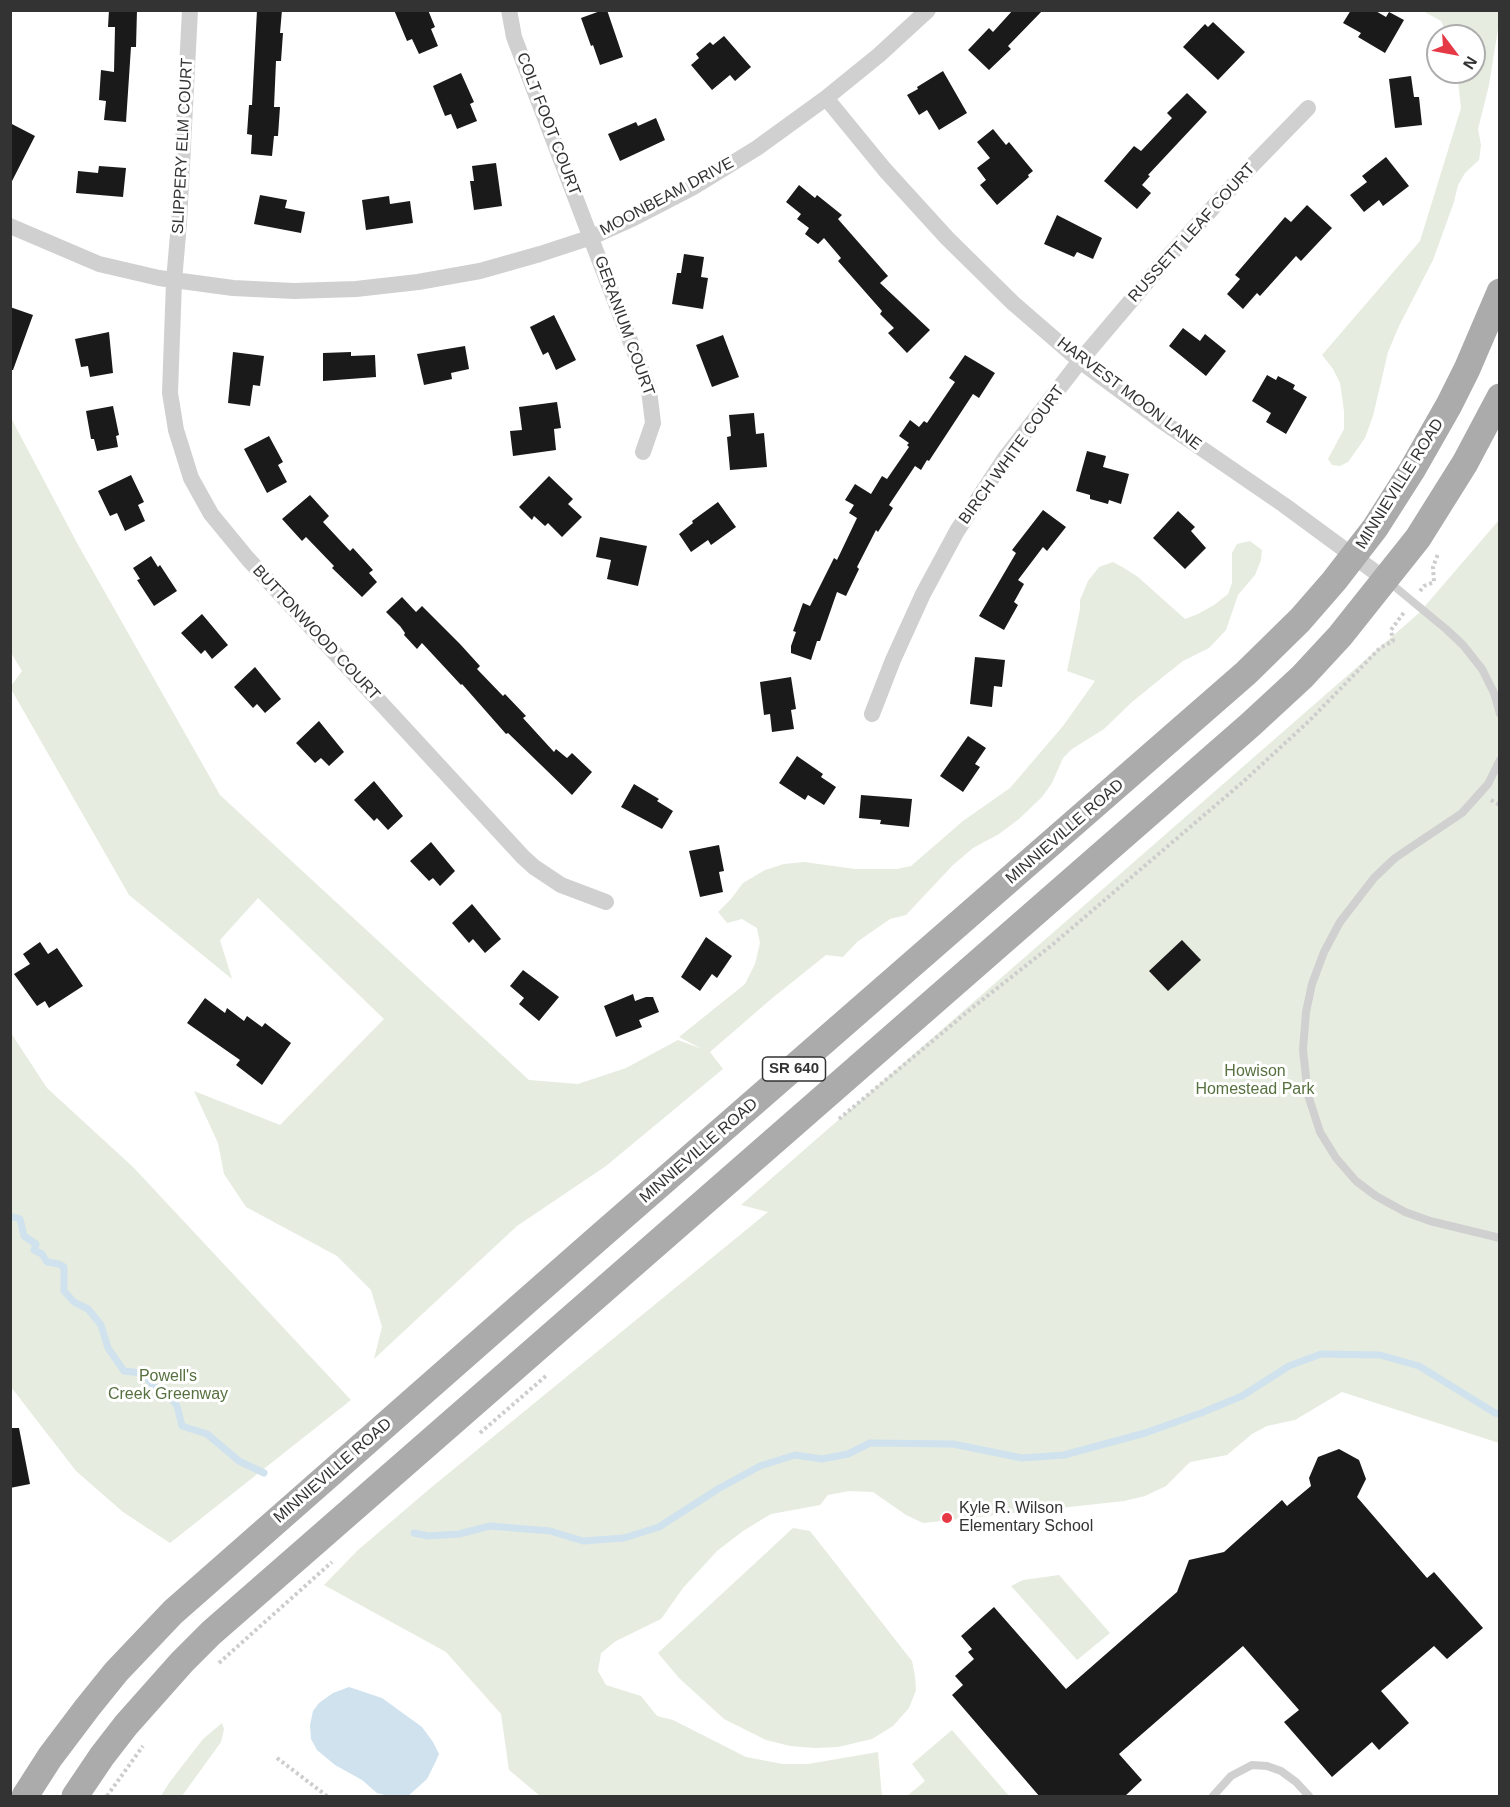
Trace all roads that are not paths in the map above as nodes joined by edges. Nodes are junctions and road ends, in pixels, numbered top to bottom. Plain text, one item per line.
1 (190, 10) edge
2 (509, 10) edge
3 (928, 10) edge
4 (826, 99) junction
5 (1308, 108) dead end
6 (10, 226) edge
7 (592, 237) junction
8 (174, 281) junction
9 (1500, 292) edge
10 (1080, 361) junction
11 (1500, 398) edge
12 (643, 452) dead end
13 (1354, 556) junction
14 (1386, 580) junction
15 (872, 714) dead end
16 (1500, 714) edge
17 (1500, 760) edge
18 (606, 902) dead end
19 (1500, 1238) edge
20 (25, 1797) edge
21 (75, 1797) edge
22 (1213, 1797) edge
23 (1309, 1797) edge

1 - 8 street, SLIPPERY ELM COURT
2 - 7 street, COLT FOOT COURT
3 - 4 street, MOONBEAM DRIVE
4 - 7 street, MOONBEAM DRIVE
4 - 10 street, HARVEST MOON LANE
5 - 10 street, RUSSETT LEAF COURT
6 - 8 street, MOONBEAM DRIVE
7 - 8 street, MOONBEAM DRIVE
7 - 12 street, GERANIUM COURT
8 - 18 street, BUTTONWOOD COURT
9 - 13 main road, MINNIEVILLE ROAD / SR 640
10 - 13 street, HARVEST MOON LANE
10 - 15 street, BIRCH WHITE COURT
11 - 14 main road, SR 640
13 - 14 street, HARVEST MOON LANE
13 - 20 main road, MINNIEVILLE ROAD / SR 640
14 - 16 lane
14 - 21 main road, SR 640
17 - 19 lane
22 - 23 lane

